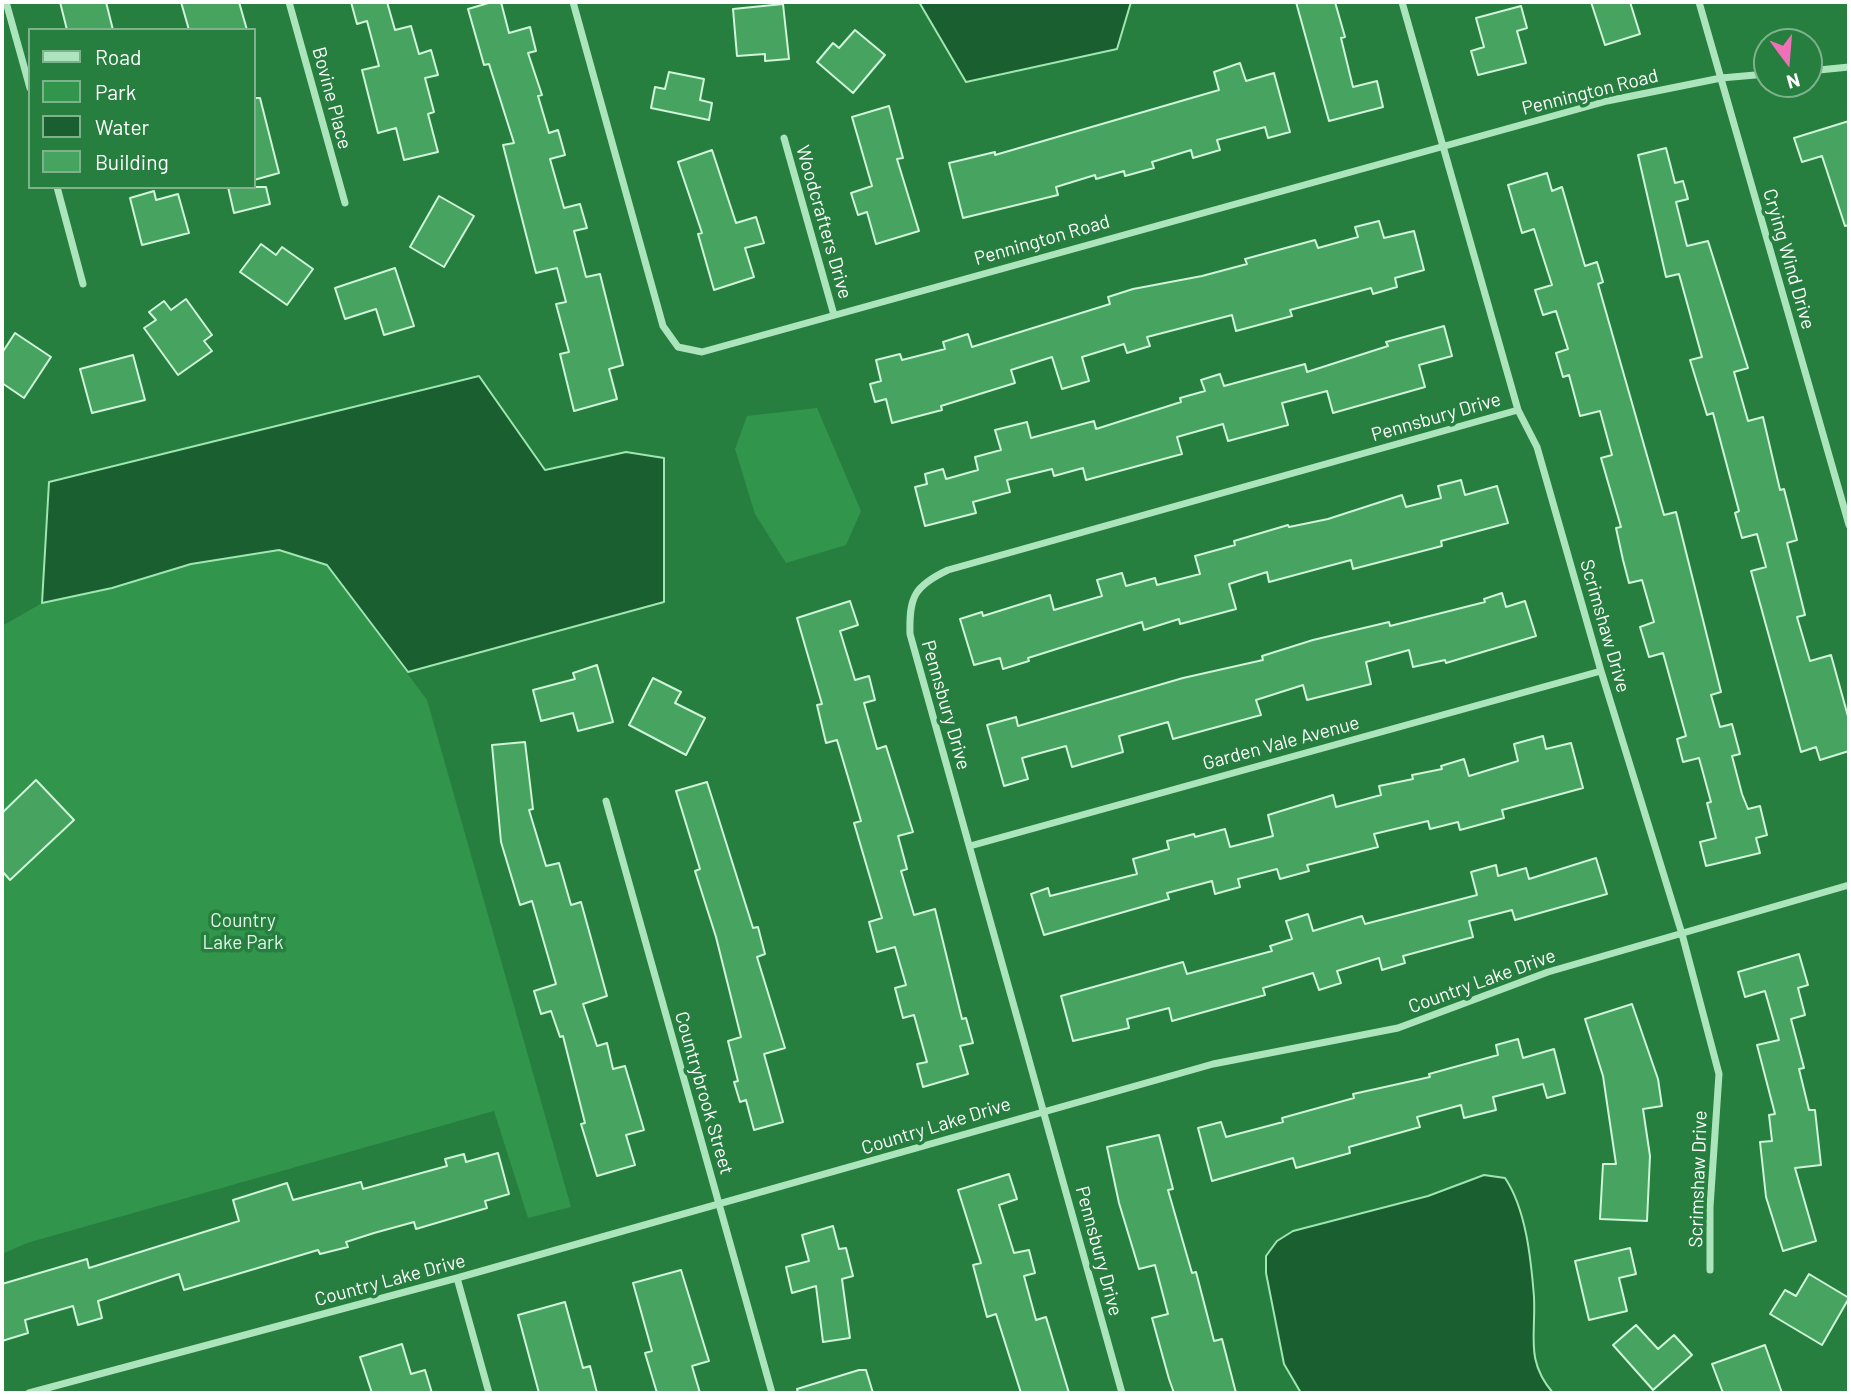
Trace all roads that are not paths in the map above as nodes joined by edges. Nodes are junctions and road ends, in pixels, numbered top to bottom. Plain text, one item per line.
1 (6, 2) edge
2 (289, 2) edge
3 (573, 2) edge
4 (1402, 2) edge
5 (1699, 2) edge
6 (1849, 67) edge
7 (1823, 70) edge
8 (1753, 75) edge
9 (1721, 78) junction
10 (28, 81) edge
11 (784, 138) dead end
12 (1443, 145) junction
13 (58, 189) edge
14 (345, 203) dead end
15 (83, 284) dead end
16 (834, 315) junction
17 (1518, 410) junction
18 (1849, 526) edge
19 (1601, 671) junction
20 (606, 802) dead end
21 (970, 846) junction
22 (1849, 886) edge
23 (1682, 934) junction
24 (1044, 1110) junction
25 (719, 1205) junction
26 (1710, 1269) dead end
27 (457, 1278) junction
28 (29, 1393) edge
29 (489, 1393) edge
30 (772, 1393) edge
31 (1122, 1393) edge

1 - 10 street
2 - 14 street, Bovine Place
3 - 16 street, Pennington Road
4 - 12 street, Scrimshaw Drive
5 - 9 street, Crying Wind Drive
6 - 7 street
8 - 9 street, Pennington Road
9 - 12 street, Pennington Road
9 - 18 street, Crying Wind Drive
11 - 16 street, Woodcrafters Drive
12 - 16 street, Pennington Road
12 - 17 street, Scrimshaw Drive
13 - 15 street
17 - 19 street, Scrimshaw Drive
17 - 21 street, Pennsbury Drive
19 - 21 street, Garden Vale Avenue
19 - 23 street, Scrimshaw Drive
20 - 25 street, Countrybrook Street
21 - 24 street, Pennsbury Drive
22 - 23 street, Country Lake Drive
23 - 24 street, Country Lake Drive
23 - 26 street, Scrimshaw Drive
24 - 25 street, Country Lake Drive
24 - 31 street, Pennsbury Drive
25 - 27 street, Country Lake Drive
25 - 30 street, Countrybrook Street
27 - 28 street, Country Lake Drive
27 - 29 street

